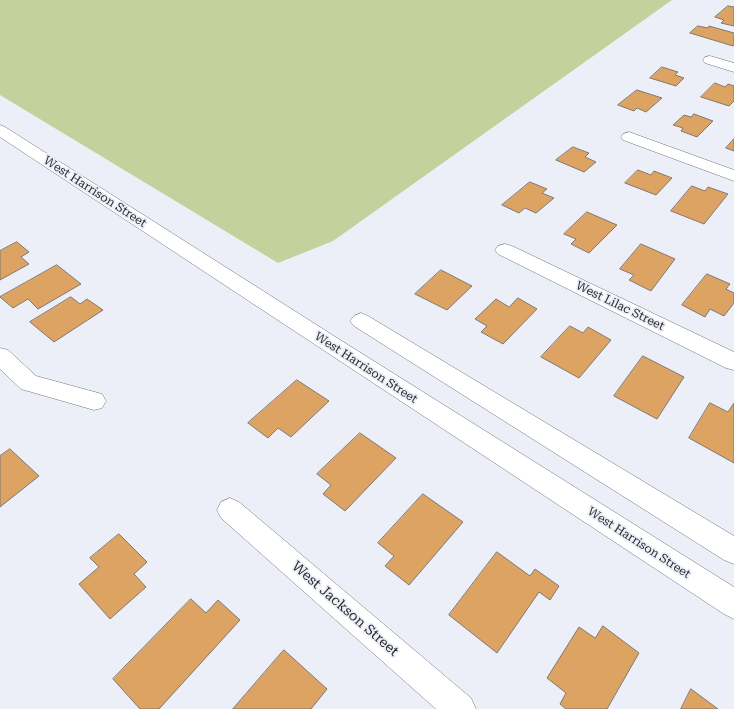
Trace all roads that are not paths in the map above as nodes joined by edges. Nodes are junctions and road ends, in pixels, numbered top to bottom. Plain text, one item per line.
1 (710, 60) dead end
2 (734, 68) edge
3 (4, 137) edge
4 (629, 137) dead end
5 (734, 176) edge
6 (505, 250) dead end
7 (362, 321) dead end
8 (0, 356) edge
9 (734, 362) edge
10 (94, 401) dead end
11 (230, 510) dead end
12 (734, 551) edge
13 (734, 604) edge
14 (460, 709) edge

1 - 2 street
3 - 13 street, West Harrison Street
4 - 5 street
6 - 9 street, West Lilac Street
7 - 12 street
8 - 10 street
11 - 14 street, West Jackson Street

